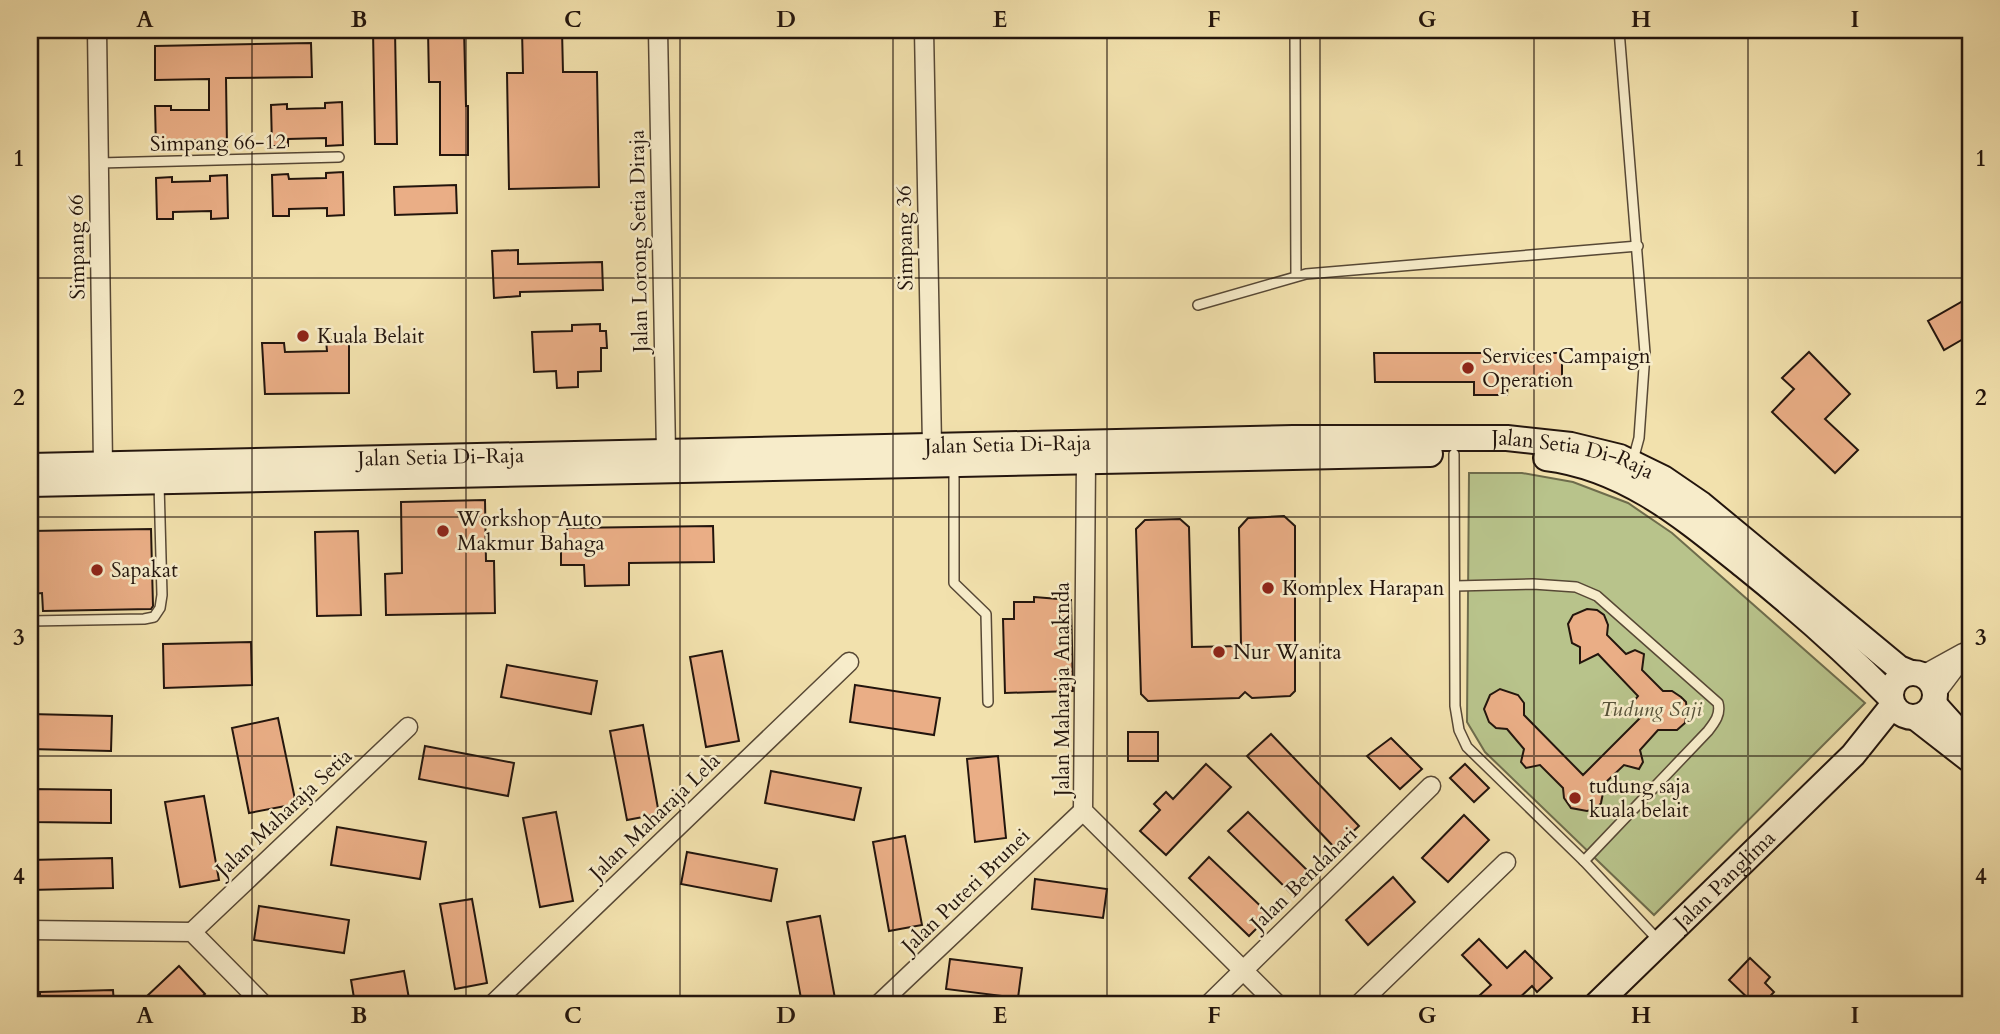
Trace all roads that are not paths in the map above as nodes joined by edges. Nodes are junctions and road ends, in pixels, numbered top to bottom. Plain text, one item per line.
1 (97, 30) edge
2 (658, 30) edge
3 (924, 30) edge
4 (1295, 30) edge
5 (1619, 30) edge
6 (339, 158) dead end
7 (99, 163) junction
8 (1638, 246) junction
9 (1296, 276) junction
10 (1198, 305) dead end
11 (932, 445) junction
12 (666, 452) junction
13 (1454, 454) junction
14 (1086, 462) junction
15 (1632, 462) junction
16 (954, 464) junction
17 (103, 465) junction
18 (30, 466) edge
19 (159, 482) junction
20 (30, 484) edge
21 (1455, 586) junction
22 (30, 621) edge
23 (1970, 649) edge
24 (849, 662) dead end
25 (1914, 698) junction
26 (988, 702) dead end
27 (408, 727) dead end
28 (1970, 744) edge
29 (1970, 760) edge
30 (1431, 786) dead end
31 (1083, 811) junction
32 (1584, 861) junction
33 (1506, 862) dead end
34 (30, 930) edge
35 (192, 932) junction
36 (1660, 943) junction
37 (1243, 971) junction
38 (262, 1004) edge
39 (493, 1004) edge
40 (879, 1004) edge
41 (1209, 1004) edge
42 (1277, 1004) edge
43 (1359, 1004) edge
44 (1597, 1004) edge

1 - 7 street, Simpang 66
2 - 12 street, Jalan Lorong Setia Diraja
3 - 11 street, Simpang 36
4 - 9 lane
5 - 8 lane
6 - 7 lane, Simpang 66-12
7 - 17 street, Simpang 66
8 - 9 lane
8 - 15 lane
9 - 10 lane
11 - 12 main road, Jalan Setia Di-Raja
11 - 15 main road, Jalan Setia Di-Raja
12 - 17 main road, Jalan Setia Di-Raja
13 - 14 main road, Jalan Setia Di-Raja
13 - 21 lane
13 - 25 main road, Jalan Setia Di-Raja
14 - 16 main road, Jalan Setia Di-Raja
14 - 31 street, Jalan Maharaja Anaknda
15 - 25 main road, Jalan Setia Di-Raja
16 - 19 main road, Jalan Setia Di-Raja
16 - 26 lane
17 - 18 main road, Jalan Setia Di-Raja
19 - 20 main road, Jalan Setia Di-Raja
19 - 22 lane
21 - 32 lane
21 - 32 lane
23 - 25 street, Jalan Panglima
24 - 39 street, Jalan Maharaja Lela
25 - 28 main road
25 - 29 main road
25 - 36 main road, Jalan Panglima
27 - 35 street, Jalan Maharaja Setia
30 - 37 street, Jalan Bendahari
31 - 37 street, Jalan Maharaja Anaknda
31 - 40 street, Jalan Puteri Brunei
32 - 36 lane
33 - 43 street
34 - 35 street
35 - 38 street
36 - 44 main road, Jalan Panglima
37 - 41 street, Jalan Bendahari
37 - 42 street, Jalan Maharaja Anaknda

